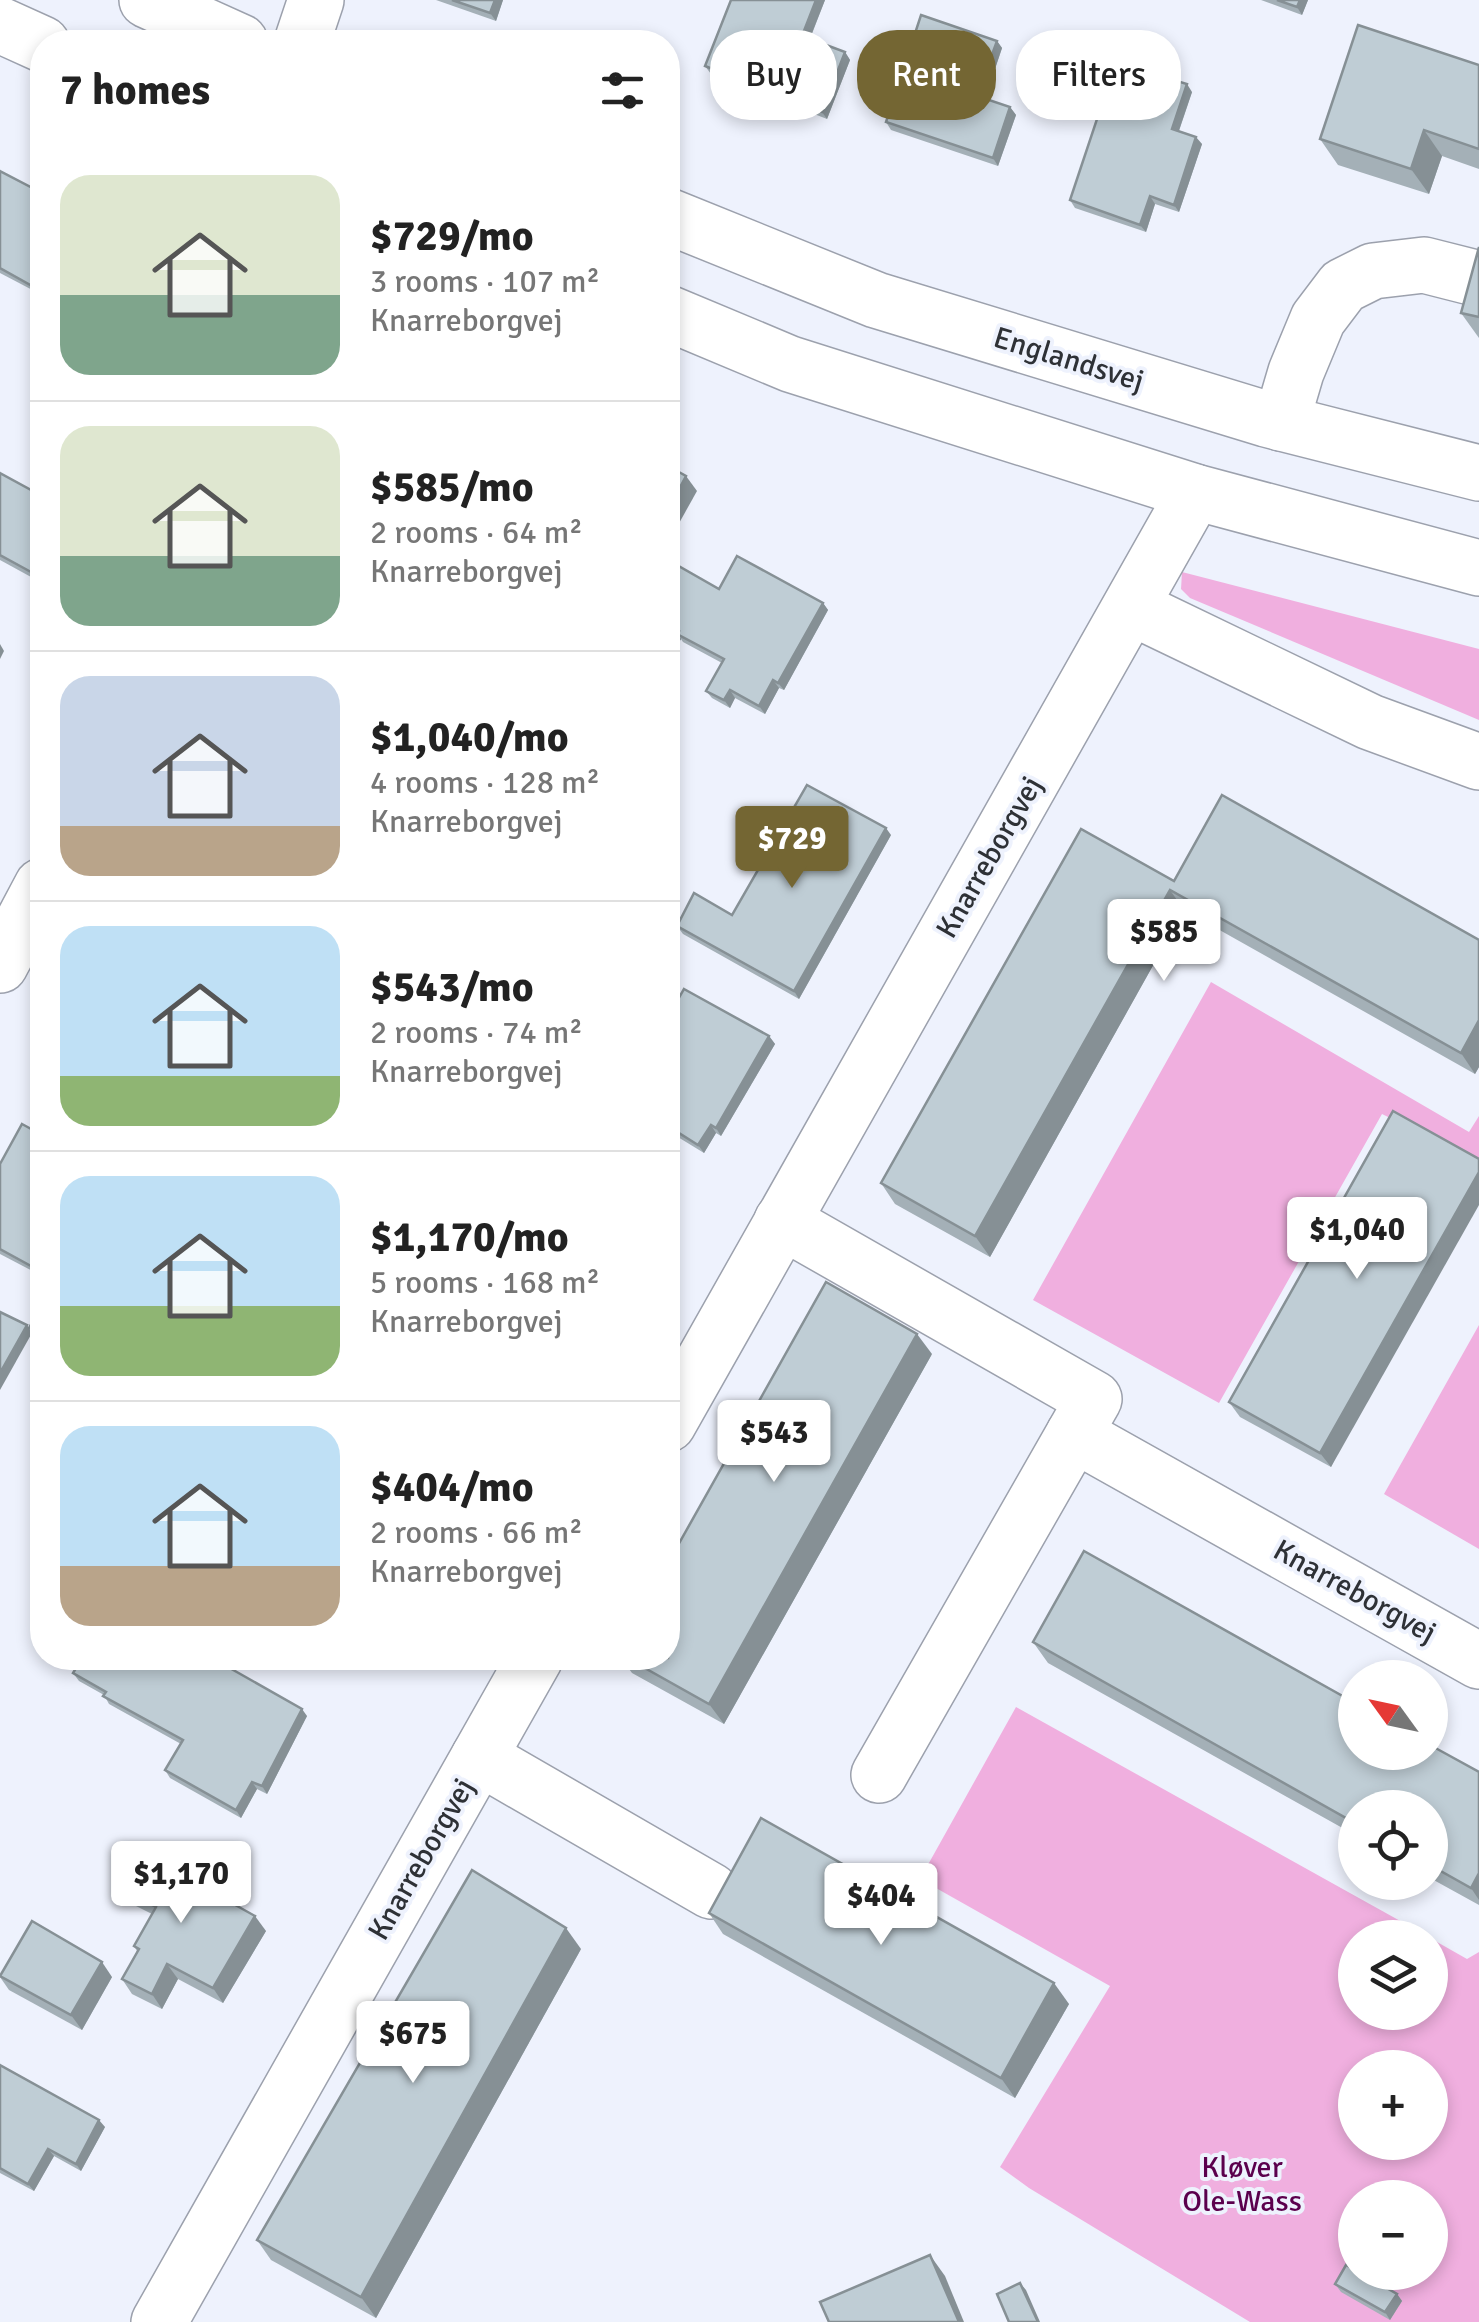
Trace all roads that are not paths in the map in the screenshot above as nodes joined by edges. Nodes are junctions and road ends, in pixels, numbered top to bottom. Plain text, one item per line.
1 (147, 0) edge
2 (316, 0) edge
3 (0, 25) edge
4 (213, 30) edge
5 (306, 30) edge
6 (30, 39) edge
7 (680, 221) edge
8 (1479, 279) edge
9 (680, 318) edge
10 (1281, 423) junction
11 (1479, 473) edge
12 (1195, 492) junction
13 (1479, 568) edge
14 (1131, 606) junction
15 (1479, 762) edge
16 (30, 909) edge
17 (0, 965) edge
18 (782, 1221) junction
19 (680, 1403) edge
20 (1074, 1434) junction
21 (1479, 1661) edge
22 (528, 1670) edge
23 (480, 1757) junction
24 (879, 1775) dead end
25 (711, 1891) dead end
26 (160, 2322) edge

1 - 4 street
2 - 5 street
3 - 6 street
7 - 10 street, Englandsvej
8 - 10 street
9 - 12 street
10 - 11 street, Englandsvej
12 - 13 street
12 - 14 street, Knarreborgvej
14 - 15 street
14 - 18 street, Knarreborgvej
16 - 17 street
18 - 19 street, Knarreborgvej
18 - 20 street
20 - 21 street, Knarreborgvej
20 - 24 street
22 - 23 street, Knarreborgvej
23 - 25 street
23 - 26 street, Knarreborgvej

